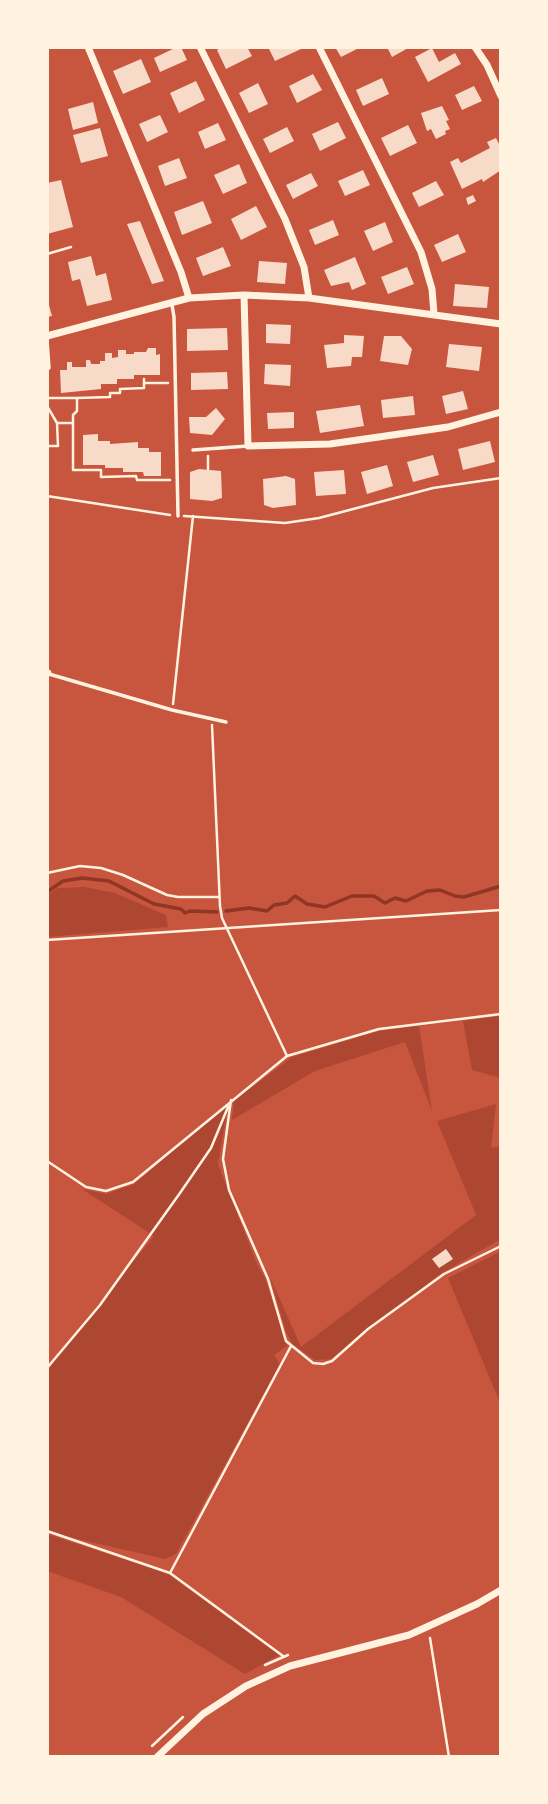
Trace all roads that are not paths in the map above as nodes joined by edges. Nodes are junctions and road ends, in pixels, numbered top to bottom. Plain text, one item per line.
1 (88, 47) edge
2 (200, 47) edge
3 (319, 47) edge
4 (475, 47) edge
5 (501, 96) edge
6 (244, 295) junction
7 (189, 298) junction
8 (309, 298) junction
9 (171, 303) junction
10 (434, 314) junction
11 (501, 324) edge
12 (47, 338) edge
13 (48, 368) edge
14 (501, 412) edge
15 (248, 446) junction
16 (193, 450) dead end
17 (178, 516) road end
18 (48, 673) edge
19 (226, 722) dead end
20 (501, 1590) edge
21 (158, 1757) edge

1 - 7 street
2 - 8 street
3 - 10 street
4 - 5 street
6 - 7 street
6 - 8 street
6 - 15 street
7 - 9 street
8 - 10 street
9 - 12 street
9 - 17 lane
10 - 11 street
12 - 13 lane
14 - 15 street
15 - 16 lane
18 - 19 lane
20 - 21 street

